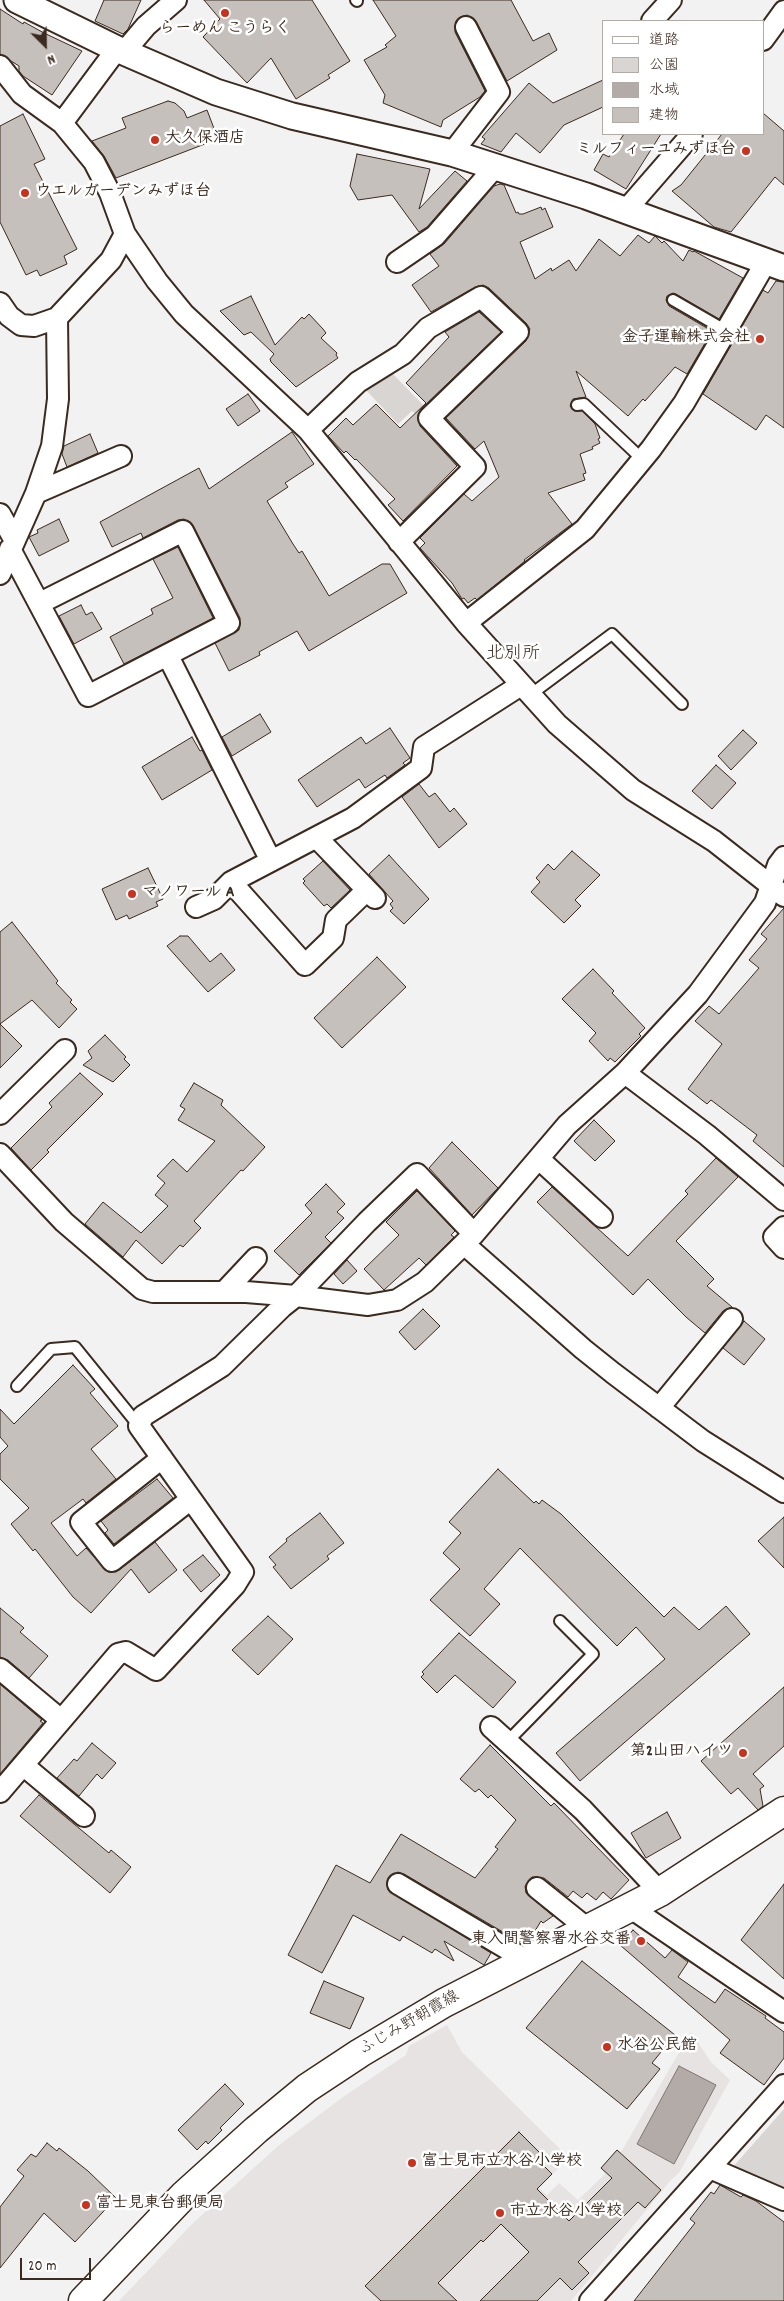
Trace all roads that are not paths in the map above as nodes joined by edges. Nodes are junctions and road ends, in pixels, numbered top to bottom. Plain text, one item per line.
1 (17, 0) edge
2 (176, 0) edge
3 (670, 0) edge
4 (784, 12) edge
5 (653, 20) edge
6 (466, 27) dead end
7 (764, 39) edge
8 (121, 51) junction
9 (0, 66) edge
10 (62, 123) junction
11 (691, 135) edge
12 (452, 154) junction
13 (495, 167) junction
14 (626, 210) junction
15 (125, 234) junction
16 (397, 262) dead end
17 (775, 265) edge
18 (673, 300) dead end
19 (0, 303) edge
20 (58, 318) junction
21 (725, 330) junction
22 (577, 405) dead end
23 (308, 430) junction
24 (121, 456) dead end
25 (643, 460) junction
26 (36, 493) junction
27 (0, 514) edge
28 (400, 542) junction
29 (12, 544) junction
30 (0, 574) edge
31 (40, 603) junction
32 (466, 623) junction
33 (168, 656) junction
34 (525, 690) junction
35 (682, 704) dead end
36 (317, 838) junction
37 (784, 857) edge
38 (271, 861) junction
39 (231, 882) junction
40 (778, 890) edge
41 (196, 907) dead end
42 (66, 1050) dead end
43 (625, 1073) junction
44 (0, 1114) edge
45 (0, 1154) edge
46 (540, 1158) junction
47 (784, 1200) edge
48 (602, 1217) dead end
49 (784, 1228) edge
50 (469, 1239) junction
51 (784, 1248) edge
52 (256, 1258) dead end
53 (225, 1291) junction
54 (296, 1296) junction
55 (732, 1319) dead end
56 (17, 1386) dead end
57 (658, 1408) junction
58 (139, 1426) junction
59 (162, 1458) junction
60 (784, 1492) edge
61 (192, 1499) junction
62 (560, 1621) dead end
63 (0, 1669) edge
64 (61, 1720) junction
65 (490, 1727) dead end
66 (507, 1742) junction
67 (23, 1765) junction
68 (0, 1792) edge
69 (784, 1811) edge
70 (84, 1816) dead end
71 (398, 1884) dead end
72 (538, 1888) dead end
73 (660, 1892) junction
74 (631, 1908) junction
75 (588, 1929) junction
76 (526, 1960) junction
77 (784, 2012) edge
78 (784, 2085) edge
79 (710, 2168) junction
80 (784, 2200) edge
81 (83, 2301) edge
82 (590, 2301) edge

1 - 8 street
2 - 8 street
3 - 5 street
4 - 7 street
6 - 12 street
8 - 10 street
8 - 12 street
9 - 10 street
10 - 15 street
11 - 14 street
12 - 13 street
13 - 14 street
13 - 16 street
14 - 17 street
15 - 20 street
15 - 23 street
17 - 21 street
18 - 21 lane
19 - 20 street
20 - 26 street
21 - 25 street
22 - 25 lane
23 - 28 street
23 - 28 street
24 - 26 street
25 - 32 street
26 - 29 street
27 - 29 street
28 - 32 street
29 - 30 street
29 - 31 street
31 - 33 street
31 - 33 street
32 - 34 street
33 - 38 street
34 - 35 lane
34 - 36 street
34 - 40 street
36 - 38 street
36 - 39 street
37 - 40 street
38 - 39 street
39 - 41 street
40 - 43 street
42 - 44 street
43 - 46 street
43 - 47 street
45 - 53 street
46 - 48 street
46 - 50 street
49 - 51 street
50 - 54 street
50 - 54 street
50 - 57 street
52 - 53 street
53 - 54 street
54 - 58 street
55 - 57 street
56 - 58 lane
57 - 60 street
58 - 59 street
59 - 61 street
59 - 61 street
61 - 64 street
62 - 66 lane
63 - 64 street
64 - 67 street
65 - 66 street
66 - 73 street
67 - 68 street
67 - 70 street
69 - 73 main road, ふじみ野朝霞線
71 - 76 street
72 - 75 street
73 - 74 main road, ふじみ野朝霞線
74 - 75 main road, ふじみ野朝霞線
74 - 77 street
75 - 76 main road, ふじみ野朝霞線
76 - 81 main road, ふじみ野朝霞線
78 - 79 street
79 - 80 street
79 - 82 street

